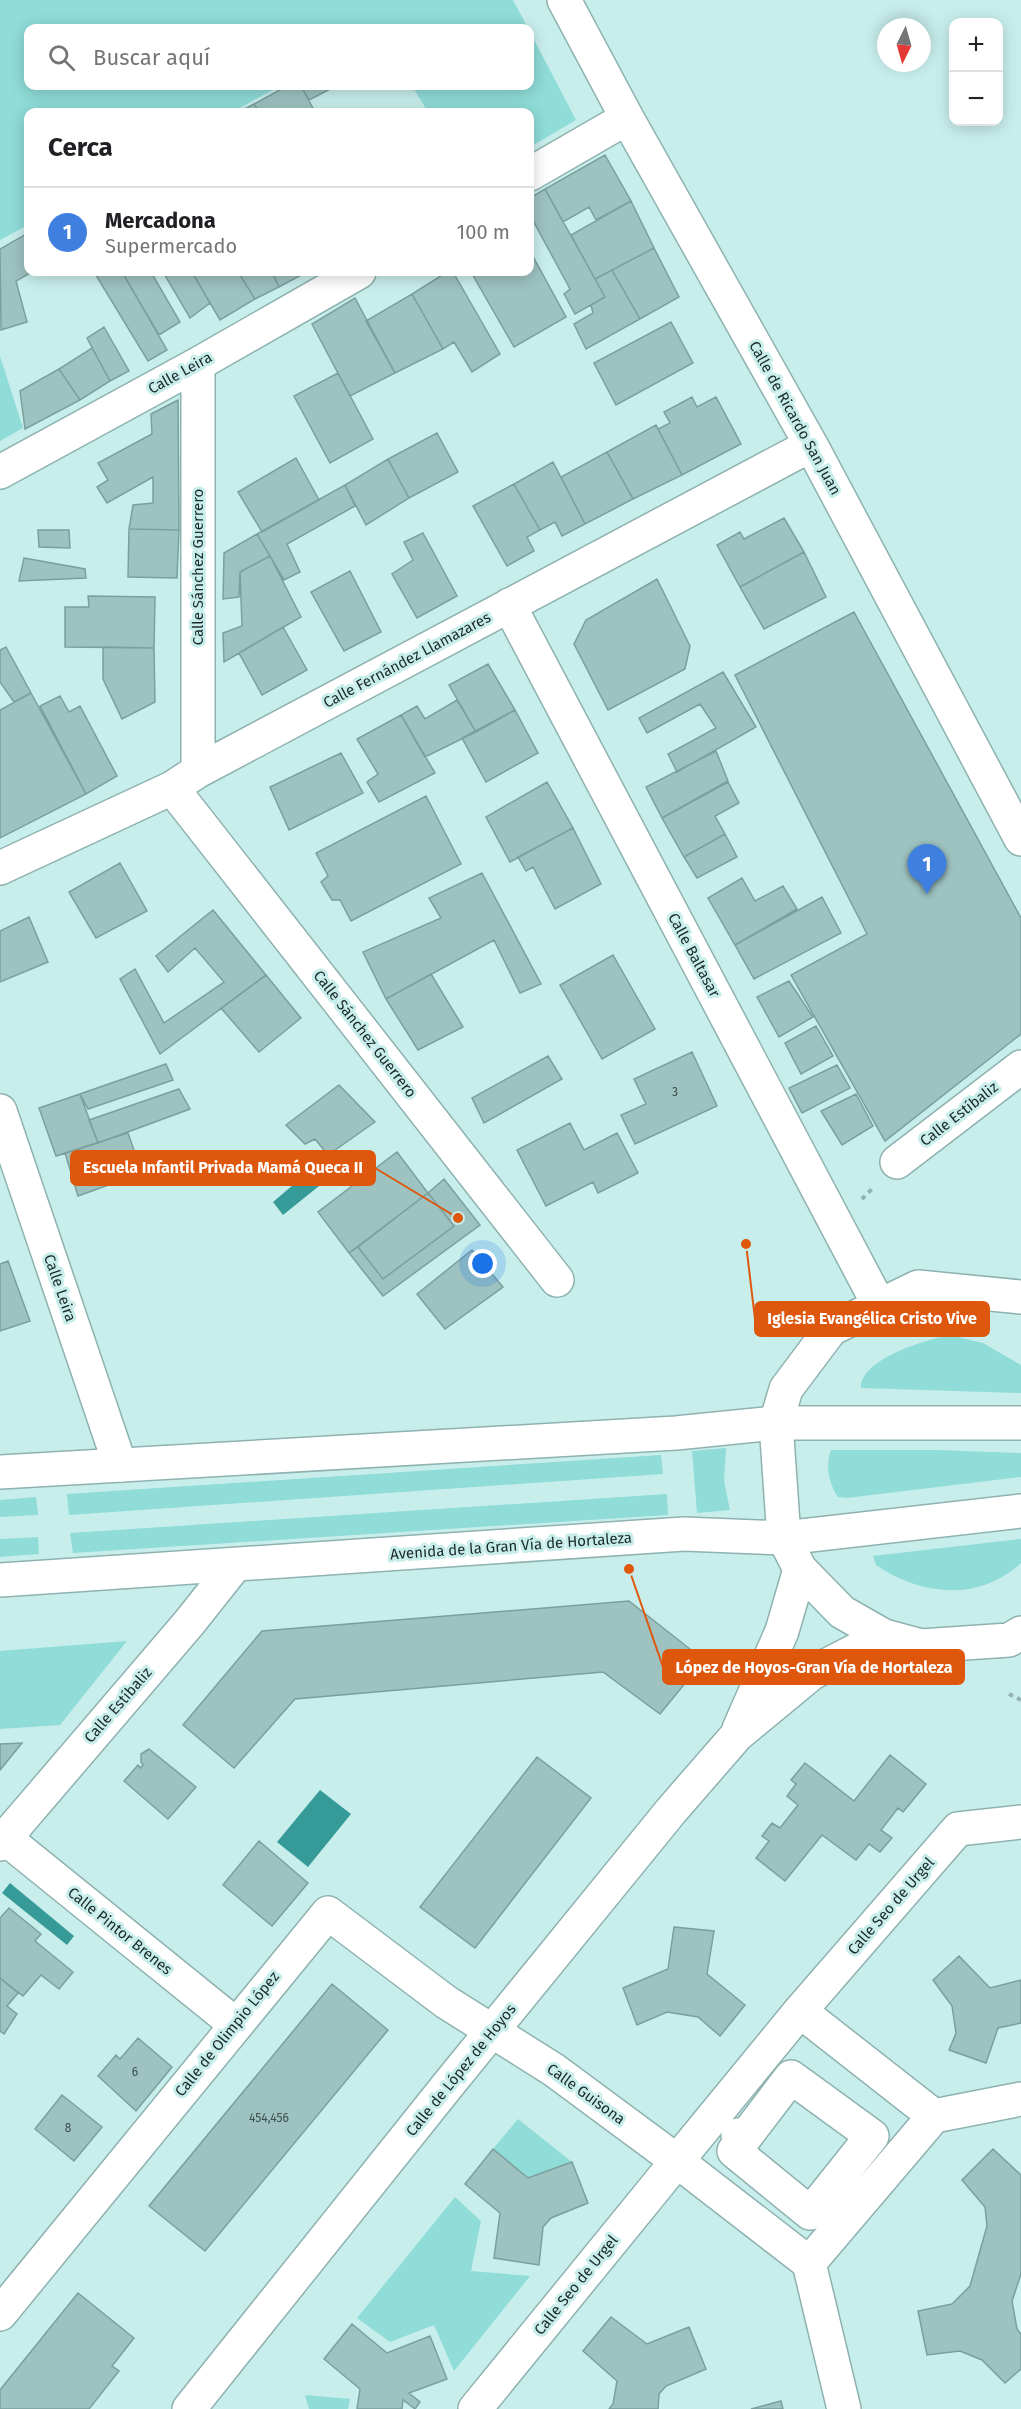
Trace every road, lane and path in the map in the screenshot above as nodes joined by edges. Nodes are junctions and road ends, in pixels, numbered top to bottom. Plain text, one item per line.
1 (564, 0) edge
2 (627, 118) junction
3 (534, 172) edge
4 (352, 276) edge
5 (198, 364) junction
6 (810, 445) junction
7 (0, 472) edge
8 (509, 605) junction
9 (185, 780) junction
10 (1021, 839) edge
11 (0, 868) edge
12 (1021, 1066) edge
13 (0, 1111) edge
14 (897, 1162) dead end
15 (557, 1280) dead end
16 (1021, 1296) edge
17 (879, 1305) junction
18 (776, 1423) junction
19 (1021, 1423) edge
20 (120, 1465) junction
21 (0, 1472) edge
22 (1021, 1511) edge
23 (784, 1538) junction
24 (235, 1565) junction
25 (800, 1569) junction
26 (0, 1580) edge
27 (1021, 1633) edge
28 (884, 1636) junction
29 (1009, 1694) dead end
30 (1021, 1700) edge
31 (737, 1735) junction
32 (1021, 1822) edge
33 (2, 1840) edge
34 (800, 2011) junction
35 (235, 2024) junction
36 (491, 2032) junction
37 (1021, 2099) edge
38 (934, 2116) junction
39 (741, 2138) joint
40 (677, 2161) junction
41 (809, 2263) junction
42 (0, 2314) edge
43 (189, 2409) edge
44 (475, 2409) edge
45 (844, 2409) edge

1 - 2 street, Calle de Ricardo San Juan
2 - 3 street
2 - 6 street, Calle de Ricardo San Juan
4 - 5 street, Calle Leira
5 - 7 street, Calle Leira
5 - 9 street, Calle Sánchez Guerrero
6 - 8 street, Calle Fernández Llamazares
6 - 10 street, Calle de Ricardo San Juan
8 - 9 street, Calle Fernández Llamazares
8 - 17 street, Calle Baltasar
9 - 11 street, Calle Fernández Llamazares
9 - 15 street, Calle Sánchez Guerrero
12 - 14 street, Calle Estíbaliz
13 - 20 street, Calle Leira
16 - 17 street
17 - 18 street
18 - 19 street
18 - 20 street
18 - 23 street
20 - 21 street
22 - 23 street, Avenida de la Gran Vía de Hortaleza
23 - 24 street, Avenida de la Gran Vía de Hortaleza
23 - 25 street
24 - 26 street, Avenida de la Gran Vía de Hortaleza
24 - 33 street, Calle Estíbaliz
25 - 28 street
25 - 31 street, Calle de López de Hoyos
27 - 28 street
28 - 31 street, Calle de López de Hoyos
29 - 30 path
31 - 36 street, Calle de López de Hoyos
32 - 34 street, Calle Seo de Urgel
33 - 35 street, Calle Pintor Brenes
34 - 38 street
34 - 40 street, Calle Seo de Urgel
35 - 36 street, Calle de Olimpio López
35 - 42 street, Calle de Olimpio López
36 - 40 street, Calle Guisona
36 - 43 street, Calle de López de Hoyos
37 - 38 street
38 - 41 street
39 - 39 street
40 - 41 street, Calle Guisona
40 - 44 street, Calle Seo de Urgel
41 - 45 street

